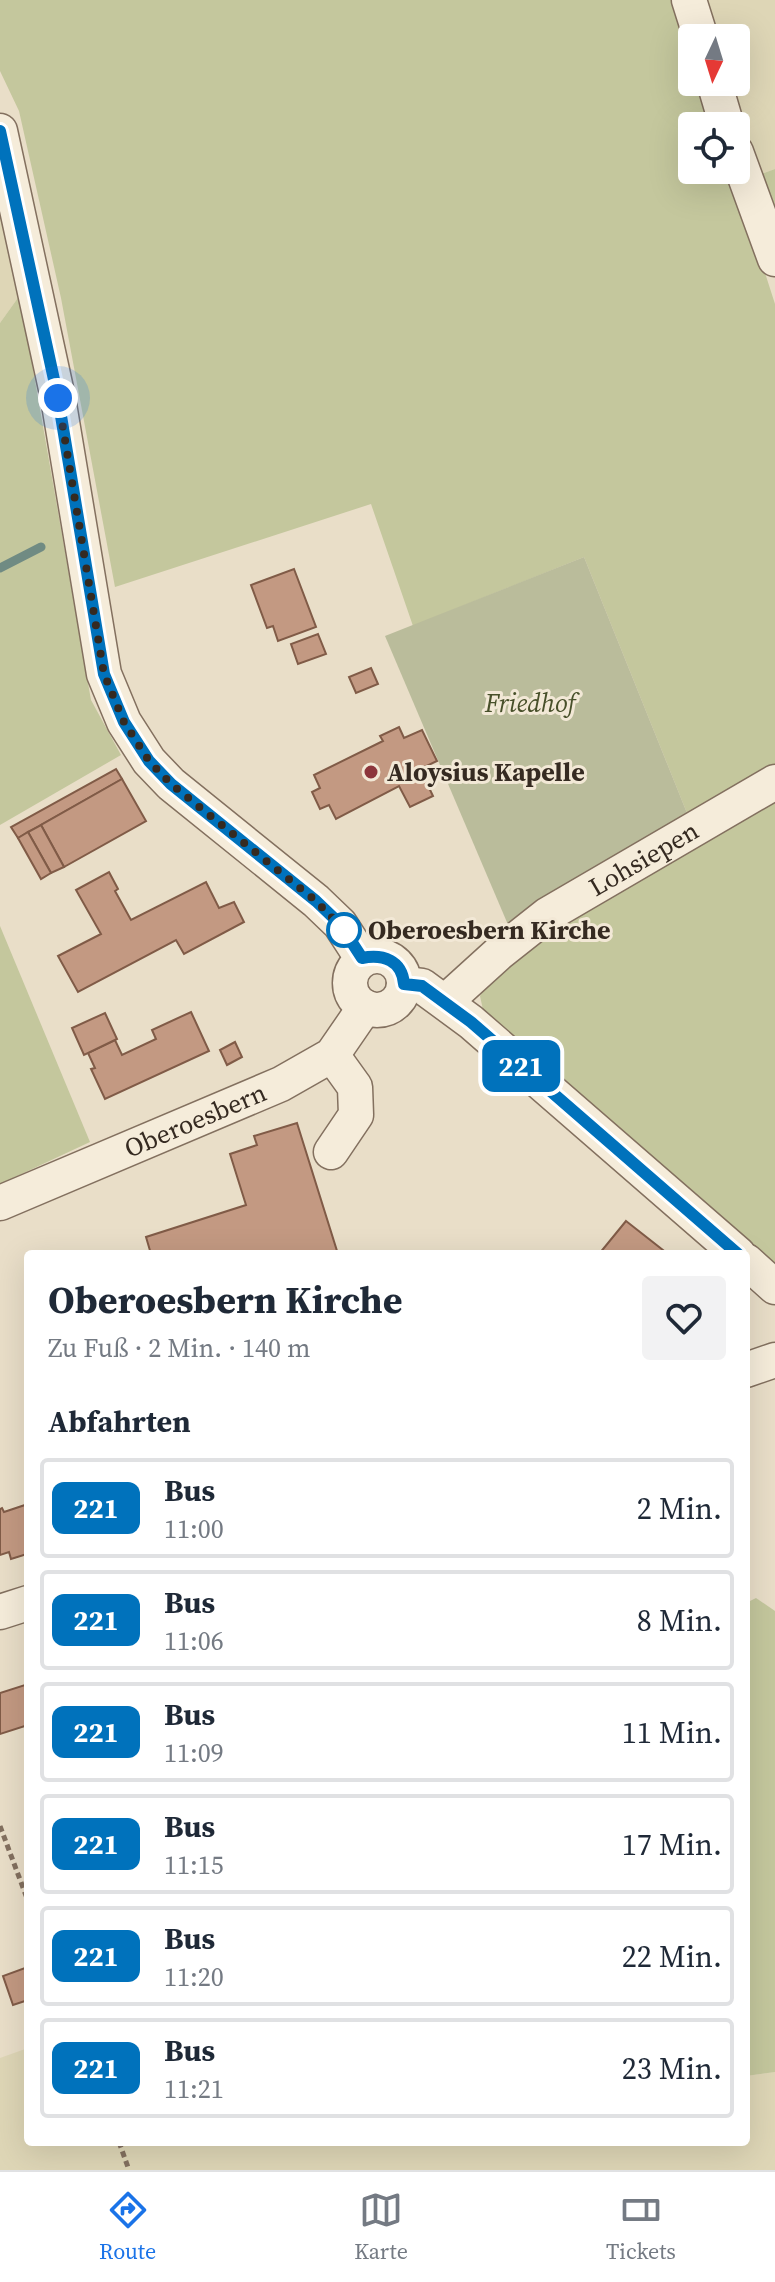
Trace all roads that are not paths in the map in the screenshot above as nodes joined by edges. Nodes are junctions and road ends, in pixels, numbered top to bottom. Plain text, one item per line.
1 (689, 0) edge
2 (697, 24) edge
3 (0, 131) edge
4 (748, 184) edge
5 (775, 259) edge
6 (775, 782) edge
7 (362, 958) junction
8 (404, 984) junction
9 (445, 1002) junction
10 (365, 1007) junction
11 (332, 1055) junction
12 (331, 1152) dead end
13 (0, 1203) edge
14 (733, 1250) edge
15 (750, 1265) edge
16 (775, 1287) edge
17 (775, 1360) edge
18 (750, 1369) edge
19 (24, 1604) edge
20 (0, 1612) edge

1 - 2 street
3 - 7 street
4 - 5 street
6 - 9 street, Lohsiepen
7 - 8 street
7 - 10 street
8 - 9 street
8 - 10 street
9 - 14 street
10 - 11 street, Oberoesbern
11 - 12 street
11 - 13 street, Oberoesbern
15 - 16 street
17 - 18 street
19 - 20 street

